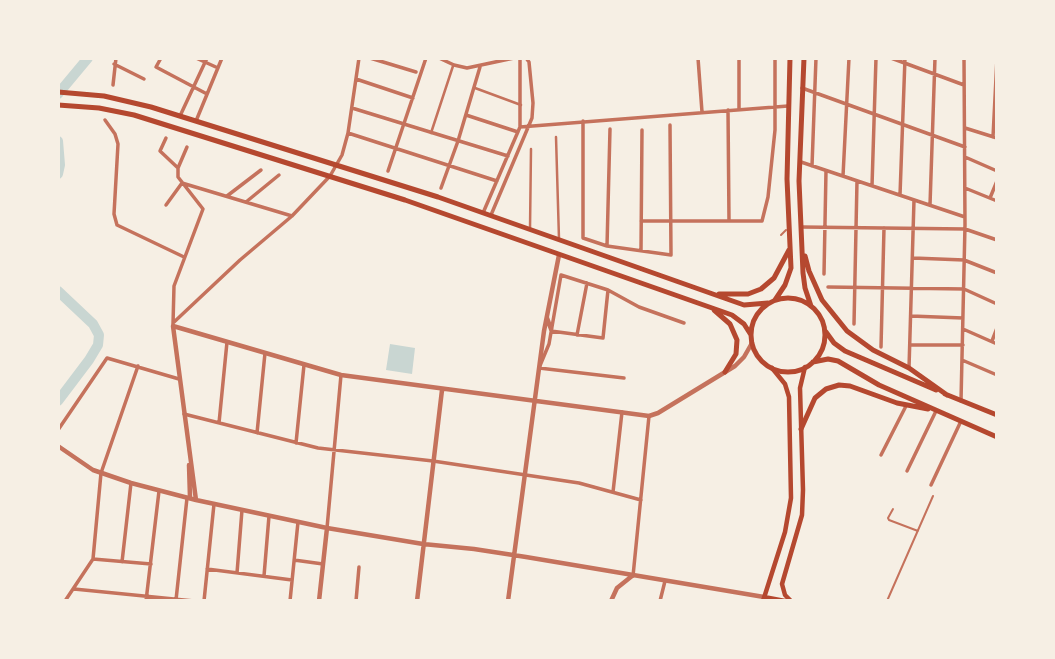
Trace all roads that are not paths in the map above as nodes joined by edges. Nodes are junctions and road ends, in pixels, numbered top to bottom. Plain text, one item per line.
1 (116, 58) edge
2 (161, 58) edge
3 (196, 58) edge
4 (222, 58) edge
5 (359, 58) edge
6 (370, 58) edge
7 (426, 58) edge
8 (439, 58) edge
9 (514, 58) edge
10 (520, 58) edge
11 (526, 58) edge
12 (698, 58) edge
13 (739, 58) edge
14 (775, 58) edge
15 (790, 58) edge
16 (804, 58) edge
17 (816, 58) edge
18 (849, 58) edge
19 (876, 58) edge
20 (891, 58) edge
21 (934, 58) edge
22 (964, 58) edge
23 (997, 58) edge
24 (206, 60) edge
25 (905, 60) edge
26 (114, 64) junction
27 (454, 65) junction
28 (480, 66) junction
29 (218, 68) junction
30 (416, 72) dead end
31 (934, 74) junction
32 (144, 79) dead end
33 (356, 79) junction
34 (113, 85) dead end
35 (964, 85) junction
36 (193, 86) junction
37 (475, 88) junction
38 (802, 88) junction
39 (58, 92) edge
40 (207, 93) junction
41 (815, 93) junction
42 (413, 98) junction
43 (847, 104) junction
44 (58, 105) edge
45 (521, 105) junction
46 (788, 106) junction
47 (352, 107) junction
48 (775, 107) junction
49 (727, 110) junction
50 (738, 110) junction
51 (702, 112) junction
52 (874, 114) junction
53 (466, 115) junction
54 (180, 116) junction
55 (105, 120) dead end
56 (196, 121) junction
57 (583, 121) junction
58 (404, 124) junction
59 (902, 124) junction
60 (670, 125) dead end
61 (529, 126) junction
62 (520, 127) junction
63 (965, 128) junction
64 (610, 130) dead end
65 (642, 130) dead end
66 (431, 132) junction
67 (518, 132) junction
68 (348, 133) junction
69 (932, 135) junction
70 (556, 137) dead end
71 (166, 138) dead end
72 (995, 138) edge
73 (458, 141) junction
74 (187, 147) dead end
75 (965, 147) junction
76 (396, 149) junction
77 (531, 149) dead end
78 (508, 156) junction
79 (965, 157) junction
80 (799, 161) junction
81 (337, 165) junction
82 (450, 166) junction
83 (812, 166) junction
84 (178, 168) junction
85 (261, 170) dead end
86 (826, 170) junction
87 (388, 171) dead end
88 (997, 171) edge
89 (279, 175) dead end
90 (330, 176) junction
91 (843, 176) junction
92 (497, 181) junction
93 (857, 181) junction
94 (997, 181) edge
95 (181, 182) junction
96 (872, 186) junction
97 (441, 188) dead end
98 (965, 188) junction
99 (900, 195) junction
100 (227, 196) junction
101 (990, 198) junction
102 (915, 200) junction
103 (997, 201) edge
104 (246, 202) junction
105 (166, 205) dead end
106 (930, 205) junction
107 (484, 213) junction
108 (491, 215) junction
109 (292, 216) junction
110 (965, 217) junction
111 (729, 220) junction
112 (641, 221) junction
113 (671, 221) junction
114 (789, 227) junction
115 (802, 227) junction
116 (825, 227) junction
117 (856, 228) junction
118 (884, 228) junction
119 (914, 228) junction
120 (530, 229) junction
121 (965, 229) junction
122 (781, 235) dead end
123 (802, 237) junction
124 (559, 240) junction
125 (997, 240) edge
126 (607, 246) junction
127 (790, 247) junction
128 (641, 251) junction
129 (559, 255) junction
130 (184, 257) junction
131 (913, 258) junction
132 (964, 260) junction
133 (997, 273) edge
134 (824, 274) dead end
135 (587, 283) junction
136 (828, 287) dead end
137 (854, 287) junction
138 (882, 288) junction
139 (912, 288) junction
140 (964, 289) junction
141 (608, 290) junction
142 (710, 293) junction
143 (775, 300) junction
144 (768, 303) junction
145 (997, 304) edge
146 (708, 306) junction
147 (811, 306) junction
148 (911, 316) junction
149 (547, 317) junction
150 (963, 317) junction
151 (684, 323) dead end
152 (853, 324) dead end
153 (173, 325) junction
154 (997, 328) edge
155 (963, 329) junction
156 (551, 330) junction
157 (824, 330) junction
158 (577, 335) junction
159 (751, 335) junction
160 (992, 341) junction
161 (228, 342) junction
162 (752, 343) junction
163 (997, 344) edge
164 (910, 345) junction
165 (962, 345) junction
166 (881, 347) dead end
167 (265, 353) junction
168 (962, 359) junction
169 (304, 364) junction
170 (808, 365) junction
171 (138, 366) junction
172 (540, 368) junction
173 (772, 368) junction
174 (909, 368) junction
175 (725, 372) junction
176 (341, 375) junction
177 (997, 375) edge
178 (179, 379) junction
179 (624, 379) dead end
180 (442, 390) junction
181 (947, 395) junction
182 (535, 400) junction
183 (961, 401) junction
184 (906, 406) junction
185 (936, 411) junction
186 (622, 412) junction
187 (184, 414) junction
188 (997, 415) edge
189 (649, 416) junction
190 (961, 421) junction
191 (219, 423) junction
192 (802, 429) junction
193 (58, 430) edge
194 (257, 433) junction
195 (997, 437) edge
196 (296, 443) junction
197 (58, 446) edge
198 (334, 450) junction
199 (881, 455) dead end
200 (433, 461) junction
201 (907, 471) dead end
202 (101, 473) junction
203 (524, 475) junction
204 (131, 483) junction
205 (932, 485) dead end
206 (159, 491) junction
207 (613, 492) junction
208 (933, 496) dead end
209 (191, 499) junction
210 (641, 500) junction
211 (214, 504) junction
212 (893, 509) dead end
213 (242, 510) junction
214 (269, 516) junction
215 (298, 522) junction
216 (327, 528) junction
217 (918, 531) junction
218 (423, 544) junction
219 (513, 555) junction
220 (93, 559) junction
221 (294, 560) junction
222 (122, 562) junction
223 (151, 564) junction
224 (323, 564) junction
225 (359, 567) dead end
226 (208, 569) junction
227 (237, 573) junction
228 (264, 576) junction
229 (633, 576) junction
230 (292, 580) junction
231 (665, 581) junction
232 (74, 589) junction
233 (147, 596) junction
234 (764, 599) edge
235 (176, 600) edge
236 (65, 601) edge
237 (146, 601) edge
238 (194, 601) edge
239 (204, 601) edge
240 (290, 601) edge
241 (319, 601) edge
242 (356, 601) edge
243 (417, 601) edge
244 (508, 601) edge
245 (611, 601) edge
246 (660, 601) edge
247 (785, 601) edge
248 (791, 601) edge
249 (887, 601) edge

1 - 26 street
2 - 36 street
3 - 24 street
4 - 29 street
5 - 33 street
6 - 30 street
7 - 42 street
8 - 27 street
9 - 28 street
10 - 45 street
11 - 61 street
12 - 51 street
13 - 50 street
14 - 48 street
15 - 46 main road
16 - 38 main road
17 - 41 street
18 - 43 street
19 - 52 street
20 - 25 street
21 - 31 street
22 - 35 street
23 - 72 street
24 - 29 street
24 - 36 street
25 - 31 street
25 - 59 street
26 - 32 street
26 - 34 street
27 - 28 street
27 - 66 street
28 - 37 street
29 - 40 street
31 - 35 street
31 - 69 street
33 - 42 street
33 - 47 street
35 - 63 street
36 - 40 street
36 - 54 street
37 - 45 street
37 - 53 street
38 - 41 street
38 - 80 main road
39 - 54 main road
40 - 56 street
41 - 43 street
41 - 83 street
42 - 58 street
43 - 52 street
43 - 91 street
44 - 90 main road
45 - 62 street
46 - 48 street
46 - 114 main road
47 - 58 street
47 - 68 street
48 - 50 street
48 - 111 street
49 - 50 street
49 - 51 street
49 - 111 street
51 - 57 street
52 - 59 street
52 - 96 street
53 - 67 street
53 - 73 street
54 - 56 main road
55 - 130 street
56 - 81 main road
57 - 61 street
57 - 126 street
58 - 66 street
58 - 76 street
59 - 69 street
59 - 99 street
60 - 113 street
61 - 62 street
61 - 108 street
62 - 67 street
63 - 72 street
63 - 75 street
64 - 126 street
65 - 112 street
66 - 73 street
67 - 78 street
68 - 76 street
68 - 81 street
69 - 75 street
69 - 106 street
70 - 124 street
71 - 84 street
73 - 78 street
73 - 82 street
74 - 84 street
75 - 79 street
76 - 82 street
76 - 87 street
77 - 120 street
78 - 92 street
79 - 88 street
79 - 98 street
80 - 83 street
80 - 115 main road
81 - 90 street
81 - 107 main road
82 - 92 street
82 - 97 street
83 - 86 street
84 - 95 street
85 - 100 street
86 - 91 street
86 - 116 street
89 - 104 street
90 - 109 street
90 - 129 main road
91 - 93 street
92 - 107 street
93 - 96 street
93 - 117 street
94 - 101 street
95 - 100 street
95 - 105 street
95 - 130 street
96 - 99 street
98 - 101 street
98 - 110 street
99 - 102 street
100 - 104 street
101 - 103 street
102 - 106 street
102 - 119 street
104 - 109 street
106 - 110 street
107 - 108 main road
108 - 120 main road
109 - 153 street
110 - 121 street
111 - 113 street
112 - 113 street
112 - 128 street
113 - 128 street
114 - 122 lane
114 - 127 main road
115 - 116 street
115 - 123 main road
116 - 117 street
116 - 134 street
117 - 118 street
117 - 137 street
118 - 119 street
118 - 138 street
119 - 121 street
119 - 131 street
120 - 124 main road
121 - 125 street
121 - 132 street
123 - 147 main road
123 - 174 main road
124 - 142 main road
126 - 128 street
127 - 142 main road
127 - 143 main road
129 - 146 main road
129 - 149 street
130 - 153 street
131 - 132 street
131 - 139 street
132 - 133 street
132 - 140 street
135 - 141 street
135 - 156 street
135 - 158 street
136 - 137 street
137 - 138 street
137 - 152 street
138 - 139 street
138 - 166 street
139 - 140 street
139 - 148 street
140 - 145 street
140 - 150 street
141 - 151 street
141 - 158 street
142 - 144 main road
143 - 144 main road
143 - 147 main road
144 - 159 main road
146 - 159 main road
146 - 175 main road
147 - 157 main road
148 - 150 street
148 - 164 street
149 - 156 street
149 - 172 street
150 - 155 street
153 - 161 street
153 - 178 street
154 - 160 street
155 - 160 street
155 - 165 street
156 - 158 street
156 - 172 street
157 - 170 main road
157 - 181 main road
159 - 162 main road
160 - 163 street
161 - 167 street
161 - 191 street
162 - 173 main road
162 - 175 street
164 - 165 street
164 - 174 street
165 - 168 street
167 - 169 street
167 - 194 street
168 - 177 street
168 - 183 street
169 - 176 street
169 - 196 street
170 - 173 main road
170 - 185 main road
170 - 192 main road
171 - 178 street
171 - 193 street
171 - 202 street
172 - 179 street
172 - 182 street
173 - 234 main road
174 - 181 main road
175 - 189 street
176 - 180 street
176 - 198 street
178 - 187 street
180 - 182 street
180 - 200 street
181 - 183 main road
182 - 186 street
182 - 203 street
183 - 188 main road
184 - 185 main road
184 - 192 main road
184 - 199 street
185 - 190 main road
185 - 201 street
186 - 189 street
186 - 207 street
187 - 191 street
187 - 209 street
189 - 210 street
190 - 195 main road
190 - 205 street
191 - 194 street
192 - 248 main road
194 - 196 street
196 - 198 street
197 - 202 street
198 - 200 street
198 - 216 street
200 - 203 street
200 - 218 street
202 - 204 street
202 - 220 street
203 - 207 street
203 - 219 street
204 - 206 street
204 - 222 street
206 - 209 street
206 - 223 street
207 - 210 street
208 - 217 lane
209 - 211 street
209 - 235 street
210 - 229 street
211 - 213 street
211 - 226 street
212 - 217 lane
213 - 214 street
213 - 227 street
214 - 215 street
214 - 228 street
215 - 216 street
215 - 221 street
216 - 218 street
216 - 224 street
217 - 249 lane
218 - 219 street
218 - 243 street
219 - 229 street
219 - 244 street
220 - 222 street
220 - 232 street
221 - 224 street
221 - 230 street
222 - 223 street
223 - 233 street
224 - 241 street
225 - 242 street
226 - 227 street
226 - 239 street
227 - 228 street
228 - 230 street
229 - 231 street
229 - 245 street
230 - 240 street
231 - 234 street
231 - 246 street
232 - 233 street
232 - 236 street
233 - 235 street
233 - 237 street
234 - 247 main road
235 - 238 street

